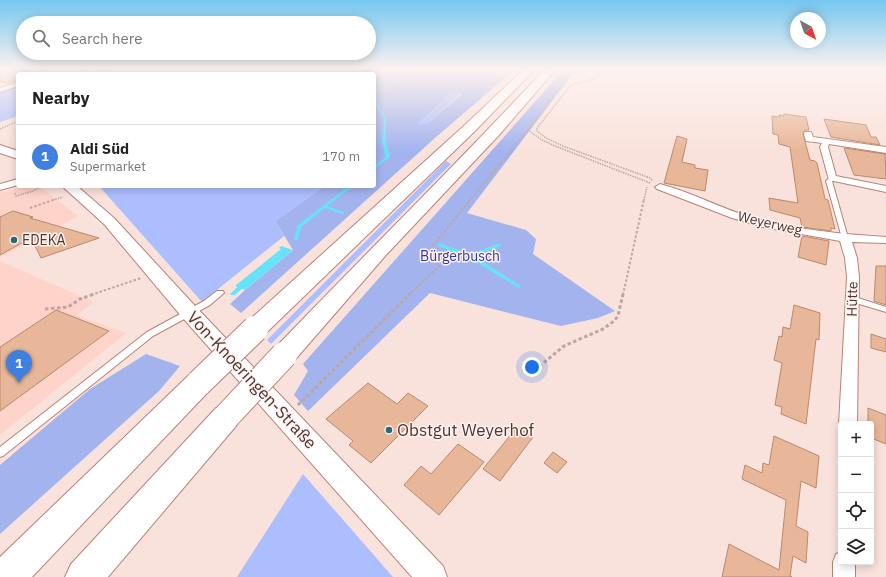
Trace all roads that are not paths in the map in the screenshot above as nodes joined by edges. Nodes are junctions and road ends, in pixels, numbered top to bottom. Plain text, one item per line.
1 (502, 97) edge
2 (526, 97) edge
3 (808, 134) dead end
4 (827, 141) junction
5 (0, 149) edge
6 (886, 150) edge
7 (16, 153) edge
8 (832, 178) junction
9 (16, 183) edge
10 (655, 185) road end
11 (0, 187) edge
12 (71, 188) edge
13 (886, 189) edge
14 (845, 238) junction
15 (886, 240) edge
16 (220, 293) dead end
17 (852, 299) junction
18 (886, 310) edge
19 (189, 312) junction
20 (848, 421) edge
21 (0, 453) edge
22 (844, 565) edge
23 (6, 577) edge
24 (84, 577) edge
25 (432, 577) edge
26 (844, 577) edge

1 - 23 highway, bridge
2 - 24 highway, bridge
3 - 4 street
4 - 6 street
4 - 8 street
5 - 7 main road
8 - 13 street
8 - 14 lane, Hütte
9 - 11 street
10 - 14 street, Weyerweg
12 - 19 main road, Von-Knoeringen-Straße
14 - 15 street, Weyerweg
14 - 17 street, Hütte
16 - 19 lane
17 - 18 lane
17 - 20 street, Hütte
19 - 21 lane
19 - 25 main road, Von-Knoeringen-Straße
22 - 26 street

